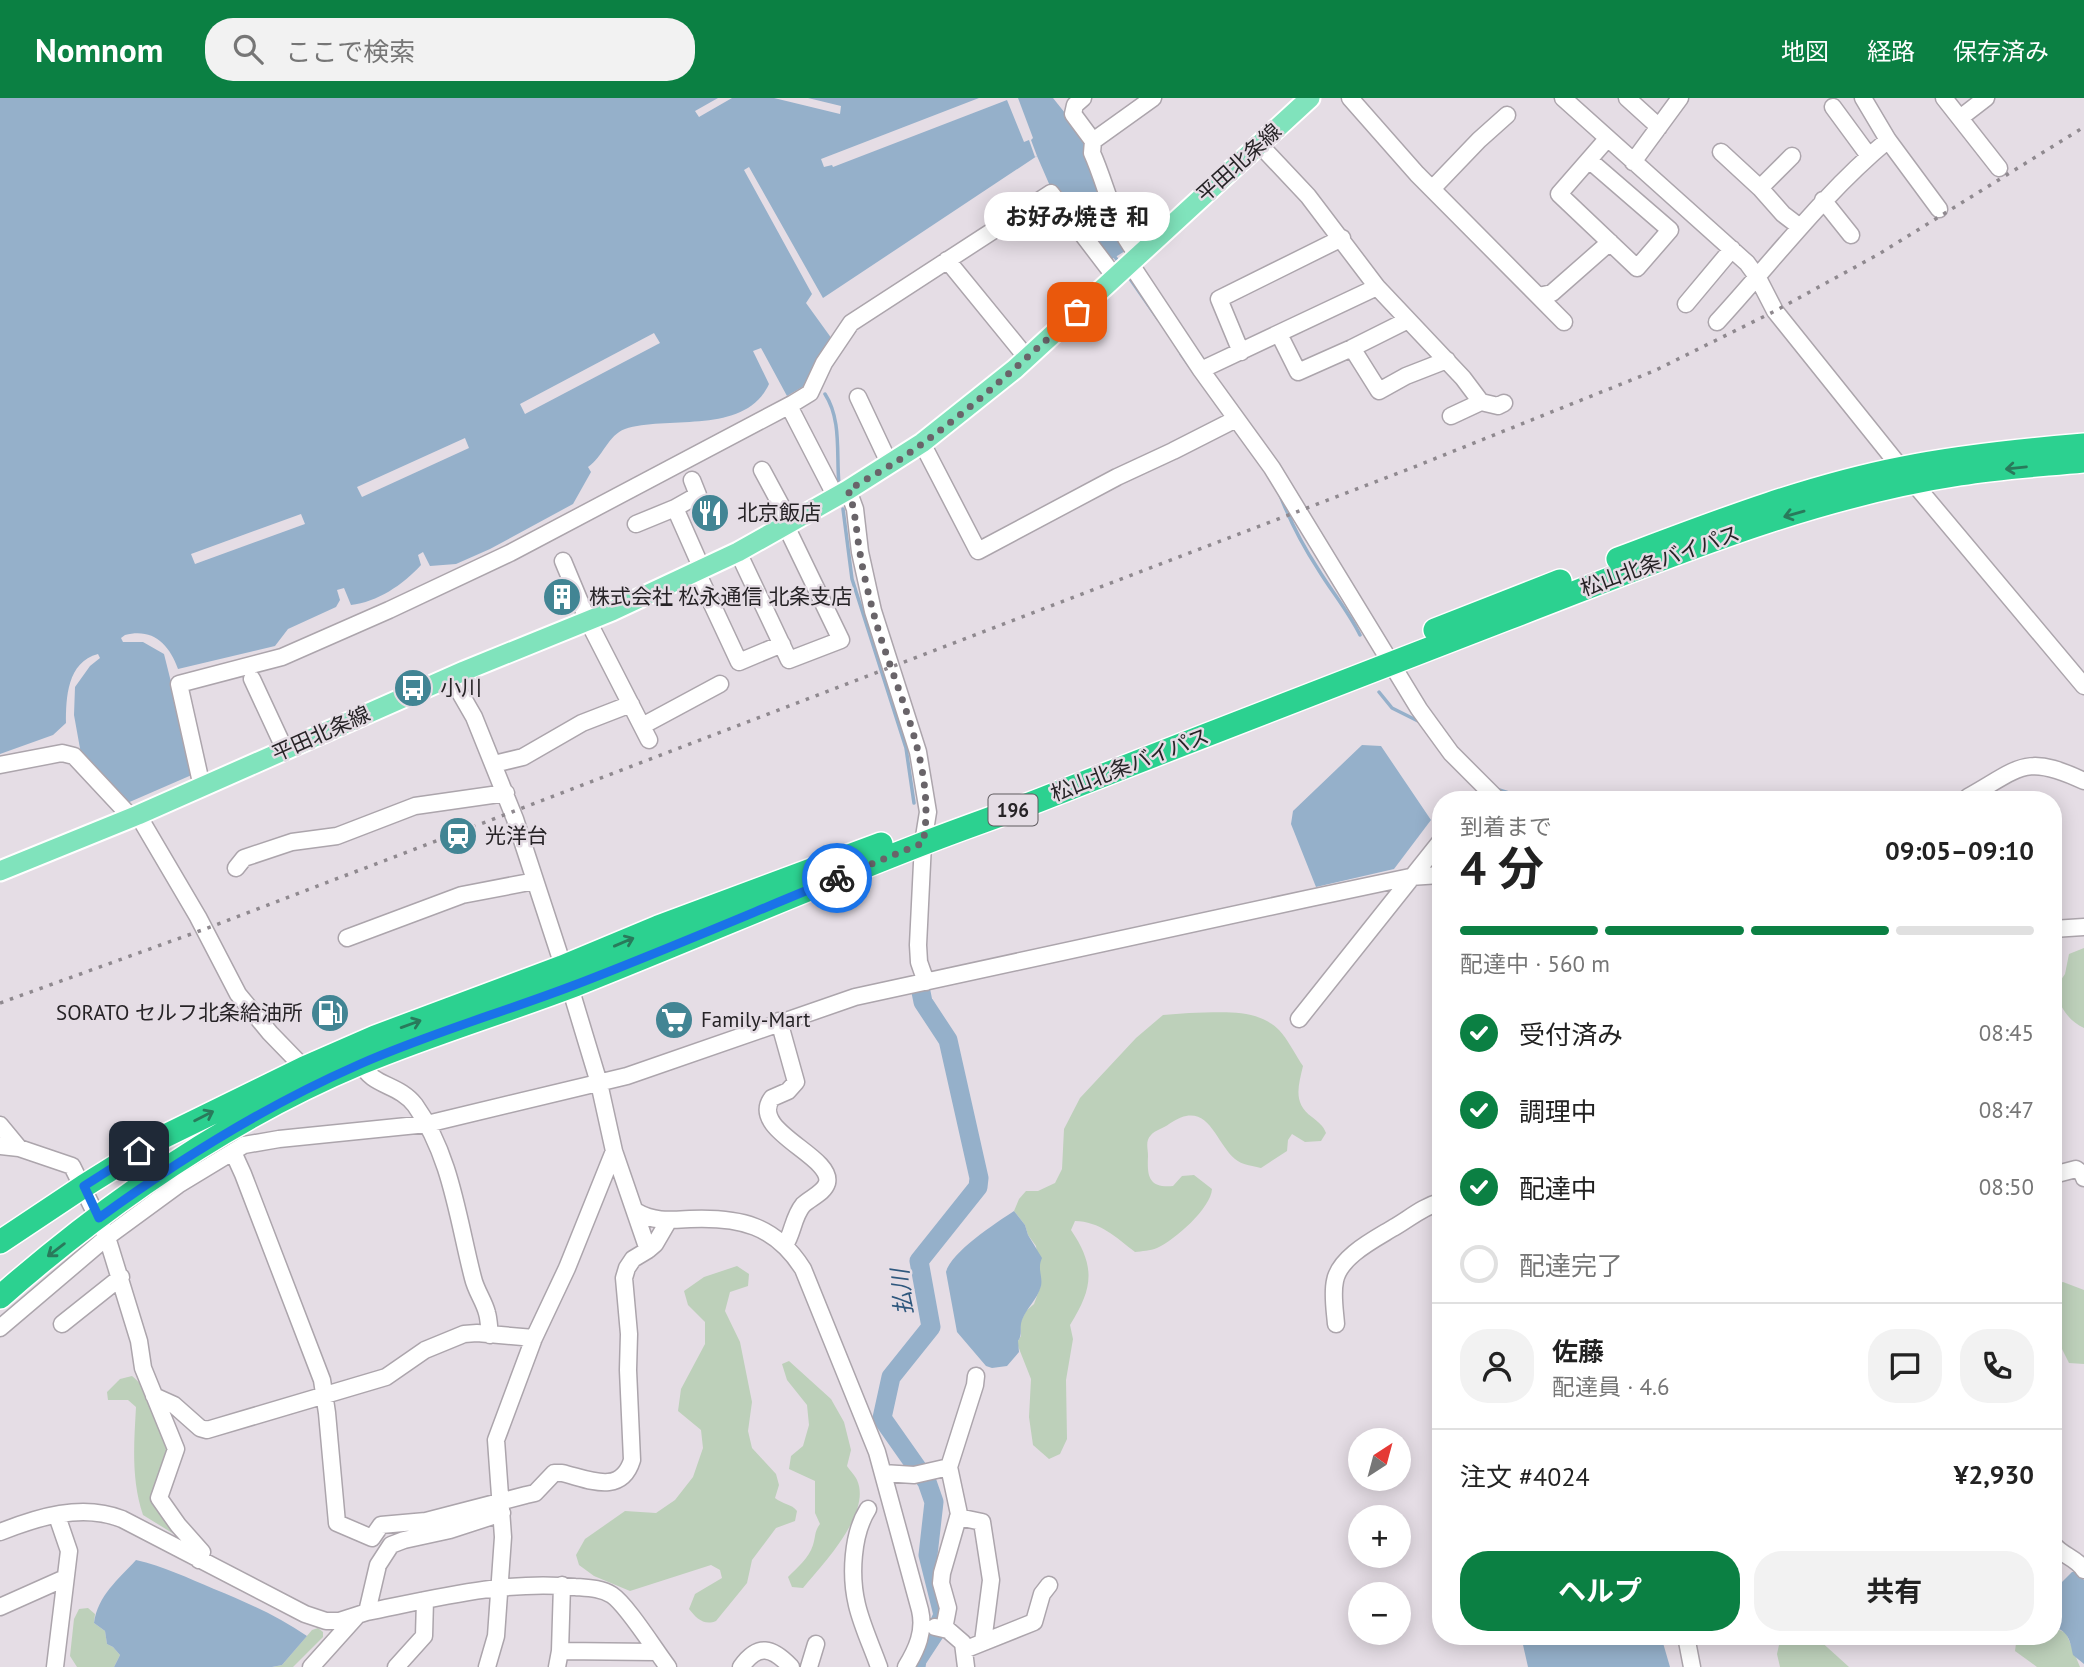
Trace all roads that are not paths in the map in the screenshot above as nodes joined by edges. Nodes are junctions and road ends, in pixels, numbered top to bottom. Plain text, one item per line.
1 (1083, 98) edge
2 (1153, 98) edge
3 (1310, 98) edge
4 (1350, 98) edge
5 (1563, 98) edge
6 (1627, 98) edge
7 (1681, 98) edge
8 (1863, 98) edge
9 (1944, 98) edge
10 (1986, 98) edge
11 (1834, 114) dead end
12 (1507, 115) dead end
13 (1960, 118) junction
14 (1656, 137) junction
15 (1606, 139) junction
16 (1888, 140) junction
17 (1093, 141) junction
18 (1259, 144) junction
19 (1727, 152) dead end
20 (1869, 156) junction
21 (1787, 157) dead end
22 (1590, 160) junction
23 (1633, 162) junction
24 (2000, 168) dead end
25 (1760, 188) junction
26 (1432, 189) junction
27 (1823, 200) junction
28 (1688, 209) junction
29 (1939, 209) dead end
30 (1800, 227) junction
31 (1670, 230) junction
32 (1851, 234) dead end
33 (1342, 239) junction
34 (1610, 242) junction
35 (1732, 249) junction
36 (947, 260) junction
37 (1126, 266) junction
38 (1758, 278) junction
39 (1377, 287) junction
40 (1539, 296) junction
41 (1686, 304) dead end
42 (1408, 320) junction
43 (1564, 322) dead end
44 (1717, 322) dead end
45 (1279, 334) junction
46 (1352, 348) junction
47 (1241, 352) junction
48 (1027, 358) junction
49 (1447, 360) junction
50 (1201, 370) junction
51 (858, 397) dead end
52 (1481, 402) junction
53 (1504, 403) dead end
54 (789, 406) junction
55 (1451, 416) dead end
56 (1232, 421) junction
57 (922, 443) junction
58 (2084, 445) edge
59 (2084, 461) edge
60 (890, 465) junction
61 (762, 470) dead end
62 (1908, 476) junction
63 (692, 480) dead end
64 (842, 494) junction
65 (675, 508) junction
66 (788, 523) junction
67 (636, 524) dead end
68 (738, 552) junction
69 (563, 561) dead end
70 (699, 571) junction
71 (588, 621) junction
72 (782, 644) junction
73 (1388, 656) junction
74 (451, 677) junction
75 (252, 678) dead end
76 (720, 684) dead end
77 (2084, 686) edge
78 (631, 704) junction
79 (285, 750) junction
80 (494, 764) junction
81 (0, 765) edge
82 (2084, 781) edge
83 (202, 787) junction
84 (1478, 791) edge
85 (1978, 791) edge
86 (506, 793) junction
87 (135, 816) junction
88 (925, 835) junction
89 (1432, 851) edge
90 (236, 868) dead end
91 (0, 871) edge
92 (1432, 876) edge
93 (1410, 877) junction
94 (535, 881) junction
95 (2084, 927) edge
96 (2062, 928) edge
97 (347, 938) dead end
98 (566, 977) junction
99 (926, 982) junction
100 (1298, 1019) dead end
101 (779, 1021) junction
102 (361, 1063) junction
103 (304, 1068) junction
104 (599, 1083) junction
105 (427, 1124) junction
106 (0, 1125) edge
107 (237, 1142) junction
108 (0, 1146) edge
109 (19, 1148) junction
110 (614, 1151) junction
111 (2062, 1173) edge
112 (2084, 1178) edge
113 (84, 1186) junction
114 (1432, 1204) edge
115 (637, 1212) junction
116 (669, 1220) junction
117 (103, 1227) junction
118 (0, 1242) edge
119 (785, 1245) junction
120 (648, 1250) junction
121 (121, 1277) junction
122 (0, 1297) edge
123 (62, 1324) dead end
124 (1336, 1324) dead end
125 (0, 1328) edge
126 (490, 1335) junction
127 (534, 1338) junction
128 (976, 1376) dead end
129 (155, 1396) junction
130 (324, 1397) junction
131 (949, 1467) junction
132 (883, 1473) junction
133 (501, 1507) junction
134 (868, 1509) dead end
135 (57, 1516) junction
136 (958, 1517) junction
137 (0, 1532) edge
138 (2062, 1553) edge
139 (199, 1560) junction
140 (2084, 1570) edge
141 (65, 1578) junction
142 (562, 1585) junction
143 (1049, 1585) dead end
144 (500, 1586) junction
145 (425, 1600) junction
146 (0, 1606) edge
147 (362, 1614) junction
148 (936, 1628) junction
149 (983, 1642) junction
150 (816, 1644) dead end
151 (1688, 1645) edge
152 (964, 1650) junction
153 (656, 1651) junction
154 (559, 1659) edge
155 (55, 1667) edge
156 (311, 1667) edge
157 (396, 1667) edge
158 (487, 1667) edge
159 (668, 1667) edge
160 (741, 1667) edge
161 (791, 1667) edge
162 (809, 1667) edge
163 (880, 1667) edge
164 (906, 1667) edge
165 (966, 1667) edge
166 (1692, 1667) edge

1 - 17 street
2 - 17 street
3 - 18 main road, 平田北条線
4 - 26 street
5 - 15 street
6 - 14 street
7 - 14 street
8 - 16 street
9 - 13 street
10 - 13 street
11 - 20 street
12 - 26 street
13 - 24 street
14 - 23 street
15 - 22 street
15 - 23 street
16 - 20 street
16 - 29 street
17 - 37 street
18 - 33 street
18 - 37 main road, 平田北条線
19 - 25 street
20 - 27 street
21 - 25 street
22 - 31 street
22 - 34 street
23 - 28 street
25 - 30 street
26 - 40 street
27 - 30 street
27 - 32 street
28 - 31 street
28 - 35 street
30 - 38 street
31 - 34 street
33 - 39 street
33 - 47 street
34 - 40 street
35 - 38 street
35 - 41 street
36 - 37 street
36 - 48 street
36 - 54 street
37 - 48 main road, 平田北条線
37 - 50 street
38 - 44 street
38 - 62 street
39 - 42 street
39 - 45 street
40 - 43 street
42 - 46 street
42 - 49 street
45 - 46 street
45 - 47 street
46 - 49 street
47 - 50 street
48 - 57 main road, 平田北条線
49 - 52 street
50 - 56 street
51 - 60 street
52 - 53 street
52 - 55 street
54 - 64 street
54 - 83 street
56 - 57 street
56 - 73 street
57 - 60 main road, 平田北条線
58 - 62 highway, 松山北条バイパス / 196
59 -> 62 highway, 松山北条バイパス / 196
60 - 64 main road, 平田北条線
61 - 66 street
62 - 73 highway, 松山北条バイパス / 196
62 - 77 street
63 - 65 street
64 - 66 main road, 平田北条線
64 - 88 street
65 - 67 street
65 - 70 street
66 - 68 main road, 平田北条線
66 - 72 street
68 - 70 main road, 平田北条線
68 - 72 street
69 - 71 street
70 - 71 main road, 平田北条線
70 - 72 street
71 - 74 main road, 平田北条線
71 - 78 street
73 - 84 street
73 - 88 highway, 松山北条バイパス / 196
74 - 79 main road, 平田北条線
74 - 80 street
75 - 79 street
76 - 78 street
78 - 80 street
79 - 83 main road, 平田北条線
80 - 86 street
81 - 87 street
82 - 85 street
83 - 87 main road, 平田北条線
86 - 90 street
86 - 94 street
87 - 91 main road, 平田北条線
87 - 103 street
88 - 98 highway, 松山北条バイパス / 196
88 - 99 street
89 - 93 street
92 - 93 street
93 - 99 street
93 - 100 street
94 - 97 street
94 - 98 street
95 - 96 street
98 - 102 highway, 松山北条バイパス / 196
103 -> 98 highway, 松山北条バイパス / 196
98 - 104 street
99 - 101 street
101 - 104 street
101 - 119 street
102 - 105 street
102 - 107 highway, 松山北条バイパス / 196
113 -> 103 highway, 松山北条バイパス / 196
104 - 105 street
104 - 110 street
105 - 107 street
105 - 126 street
106 - 109 street
107 - 117 highway, 松山北条バイパス / 196
107 - 130 street
108 - 109 street
109 - 113 street
110 - 115 street
110 - 127 street
111 - 112 street
113 - 117 street
113 - 118 highway, 松山北条バイパス / 196
114 - 124 street
115 - 116 street
115 - 120 street
116 - 119 street
116 - 120 street
117 - 121 street
117 -> 122 highway, 松山北条バイパス / 196
117 - 125 street
119 - 132 street
120 - 133 street
121 - 123 street
121 - 129 street
126 - 127 street
126 - 130 street
127 - 133 street
128 - 131 street
129 - 130 street
129 - 139 street
130 - 133 street
131 - 132 street
131 - 136 street
132 - 148 street
133 - 144 street
133 - 147 street
134 - 163 street
135 - 137 street
135 - 139 street
135 - 141 street
136 - 148 street
136 - 149 street
138 - 140 street
139 - 147 street
141 - 146 street
141 - 155 street
142 - 144 street
142 - 153 street
142 - 154 street
143 - 149 street
144 - 145 street
144 - 158 street
145 - 147 street
145 - 157 street
147 - 156 street
148 - 152 street
148 - 164 street
149 - 152 street
150 - 162 street
151 - 166 street
152 - 165 street
153 - 154 street
153 - 159 street
160 - 161 street

